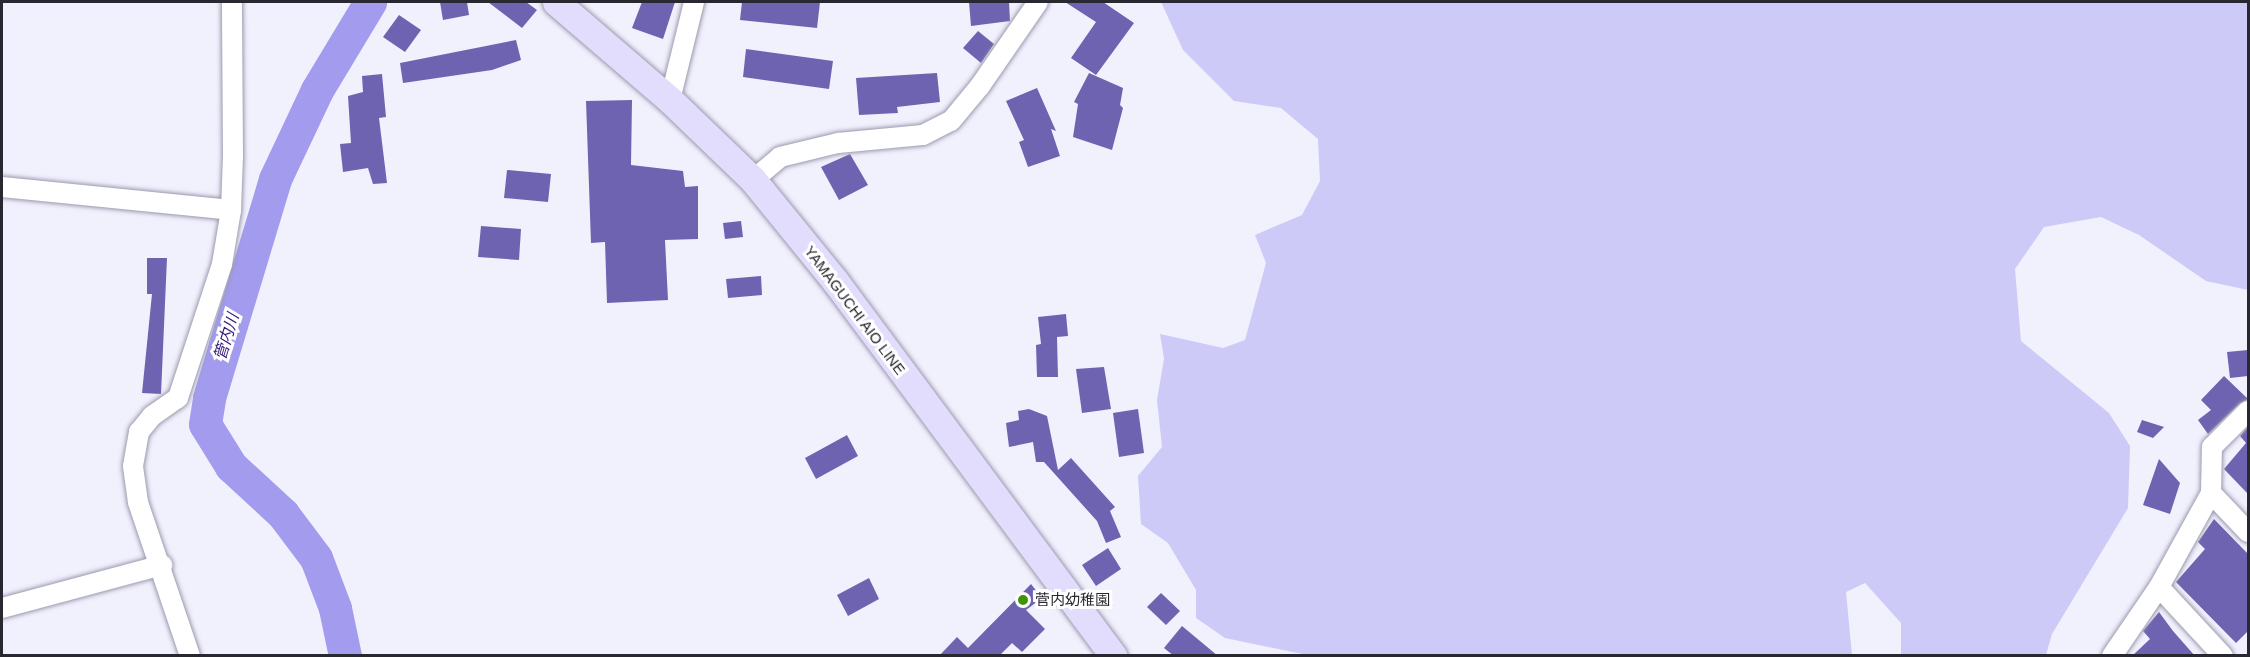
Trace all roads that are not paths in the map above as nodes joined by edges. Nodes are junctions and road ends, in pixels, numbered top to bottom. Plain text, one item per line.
1 (232, 2) edge
2 (556, 2) edge
3 (694, 2) edge
4 (1038, 2) edge
5 (670, 100) junction
6 (753, 180) junction
7 (2, 187) edge
8 (231, 210) junction
9 (2248, 411) edge
10 (2211, 493) junction
11 (2248, 532) edge
12 (162, 565) junction
13 (2158, 587) junction
14 (2, 608) edge
15 (190, 656) edge
16 (1114, 656) edge
17 (2112, 656) edge
18 (2223, 656) edge

1 - 8 street
2 - 5 main road, YAMAGUCHI AIO LINE
3 - 5 street
4 - 6 street
5 - 6 main road, YAMAGUCHI AIO LINE
6 - 16 main road, YAMAGUCHI AIO LINE
7 - 8 street
8 - 12 street
9 - 10 street
10 - 11 street
10 - 13 street
12 - 14 street
12 - 15 street
13 - 17 street
13 - 18 street

